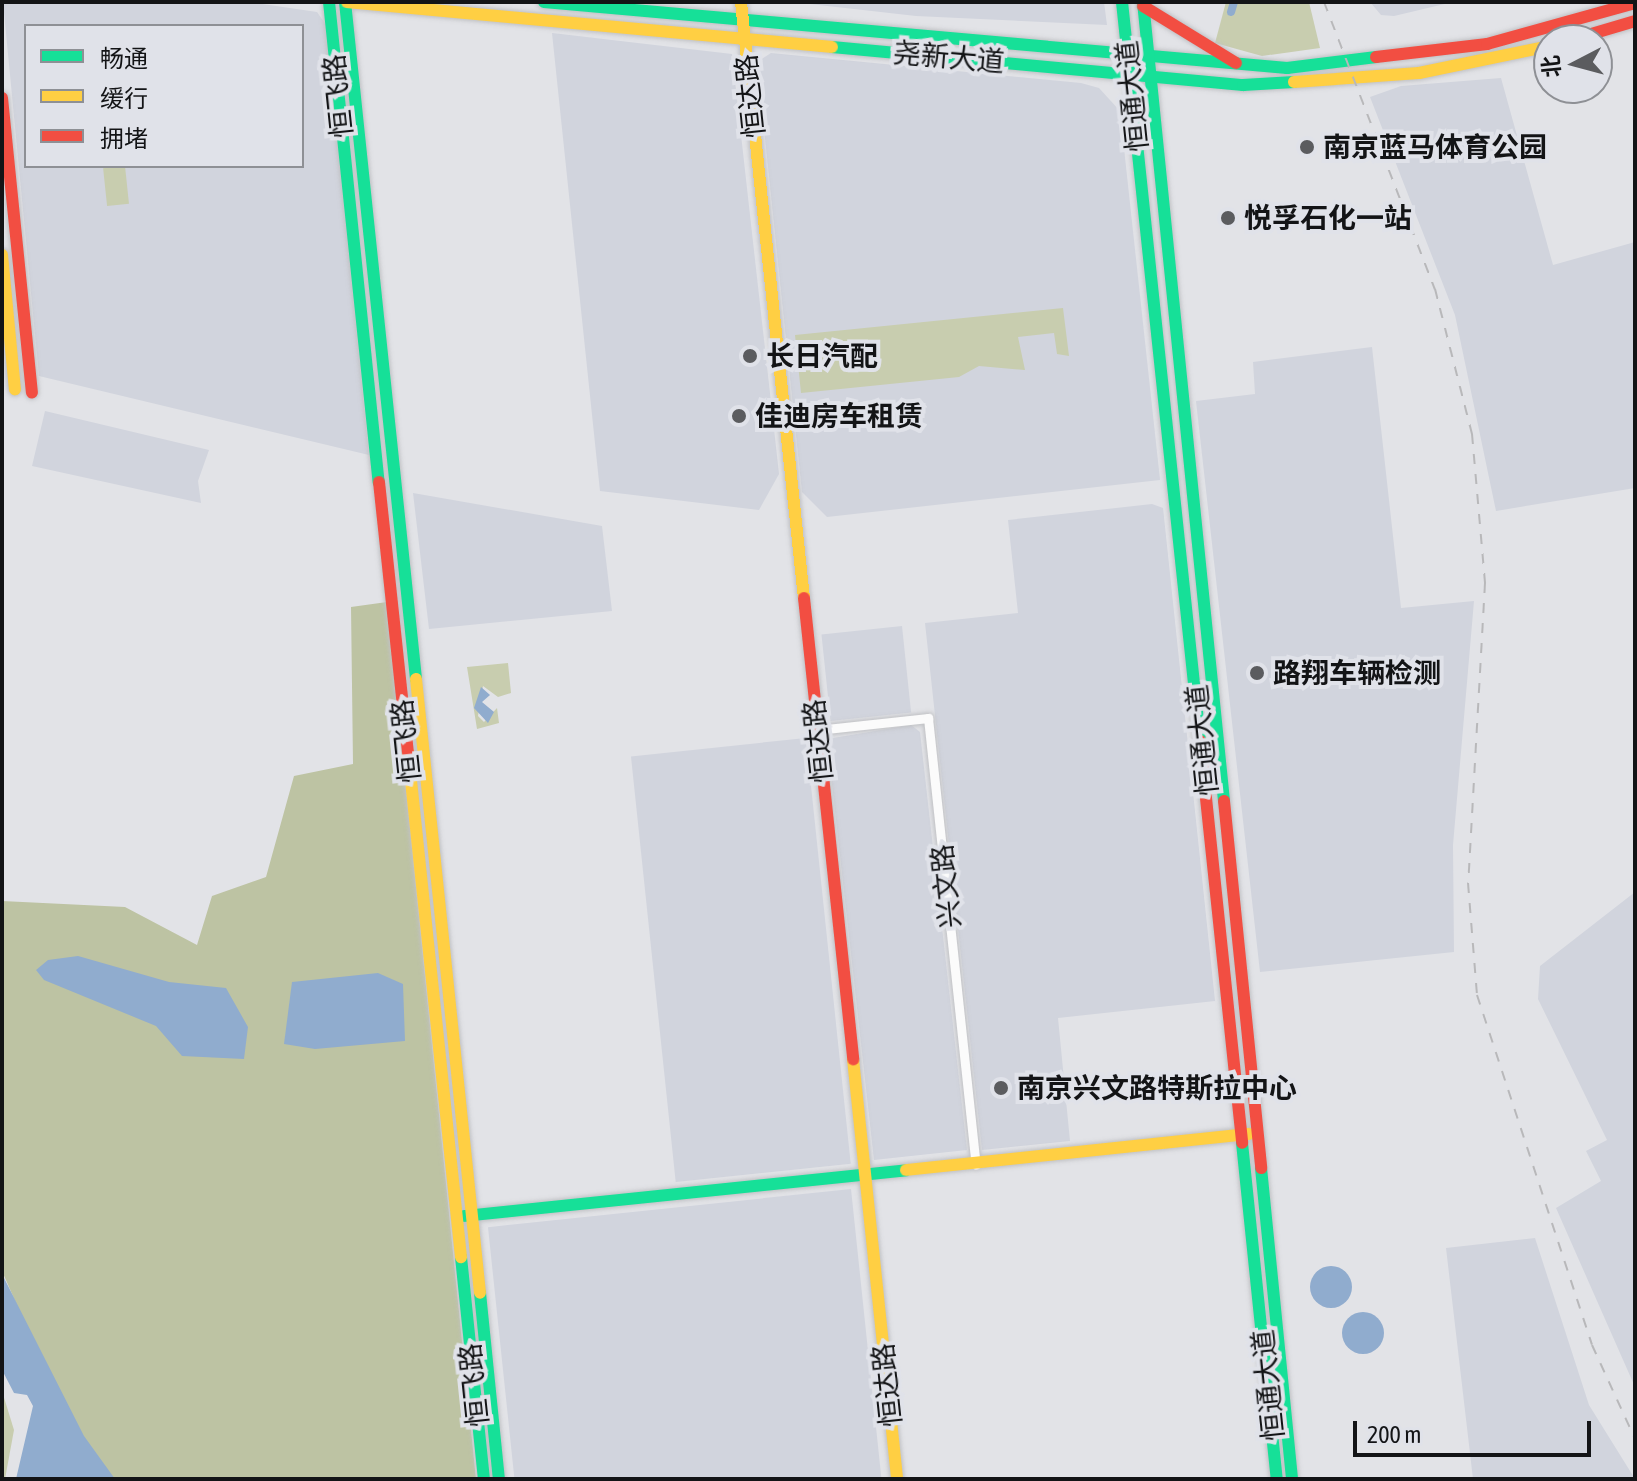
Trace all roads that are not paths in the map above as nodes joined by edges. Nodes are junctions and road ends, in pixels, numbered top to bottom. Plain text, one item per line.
1 (329, 2) edge
2 (346, 2) edge
3 (544, 2) edge
4 (741, 2) edge
5 (1122, 2) edge
6 (1635, 3) edge
7 (1143, 4) edge
8 (743, 16) junction
9 (1635, 21) edge
10 (1613, 28) edge
11 (744, 39) junction
12 (1533, 50) edge
13 (1127, 54) junction
14 (1148, 56) junction
15 (1243, 67) junction
16 (1129, 72) junction
17 (1150, 74) junction
18 (2, 98) edge
19 (5, 163) edge
20 (2, 255) edge
21 (15, 389) dead end
22 (32, 392) dead end
23 (817, 730) junction
24 (1259, 1133) junction
25 (1242, 1135) junction
26 (976, 1164) junction
27 (864, 1177) junction
28 (472, 1215) junction
29 (457, 1216) junction
30 (484, 1479) edge
31 (499, 1479) edge
32 (897, 1479) edge
33 (1277, 1479) edge
34 (1292, 1479) edge

1 - 29 main road, 恒飞路
2 - 11 main road, 尧新大道
2 - 28 main road, 恒飞路
3 - 8 main road, 尧新大道
4 - 8 main road, 恒达路
5 - 13 main road, 恒通大道
6 - 15 main road, 尧新大道
7 - 14 main road, 恒通大道
7 - 15 main road
8 - 11 main road, 恒达路
8 - 13 main road, 尧新大道
9 - 10 main road
11 - 16 main road, 尧新大道
11 - 23 main road, 恒达路
12 - 17 main road, 尧新大道
13 - 14 main road, 尧新大道
13 - 16 main road, 恒通大道
14 - 15 main road, 尧新大道
14 - 17 main road, 恒通大道
16 - 17 main road, 尧新大道
16 - 25 main road, 恒通大道
17 - 24 main road, 恒通大道
18 - 19 main road
19 - 22 main road
20 - 21 main road
23 - 26 street, 兴文路
23 - 27 main road, 恒达路
24 - 25 main road
24 - 34 main road, 恒通大道
25 - 26 main road
25 - 33 main road, 恒通大道
26 - 27 main road
27 - 28 main road
27 - 32 main road, 恒达路
28 - 29 main road
28 - 31 main road, 恒飞路
29 - 30 main road, 恒飞路

